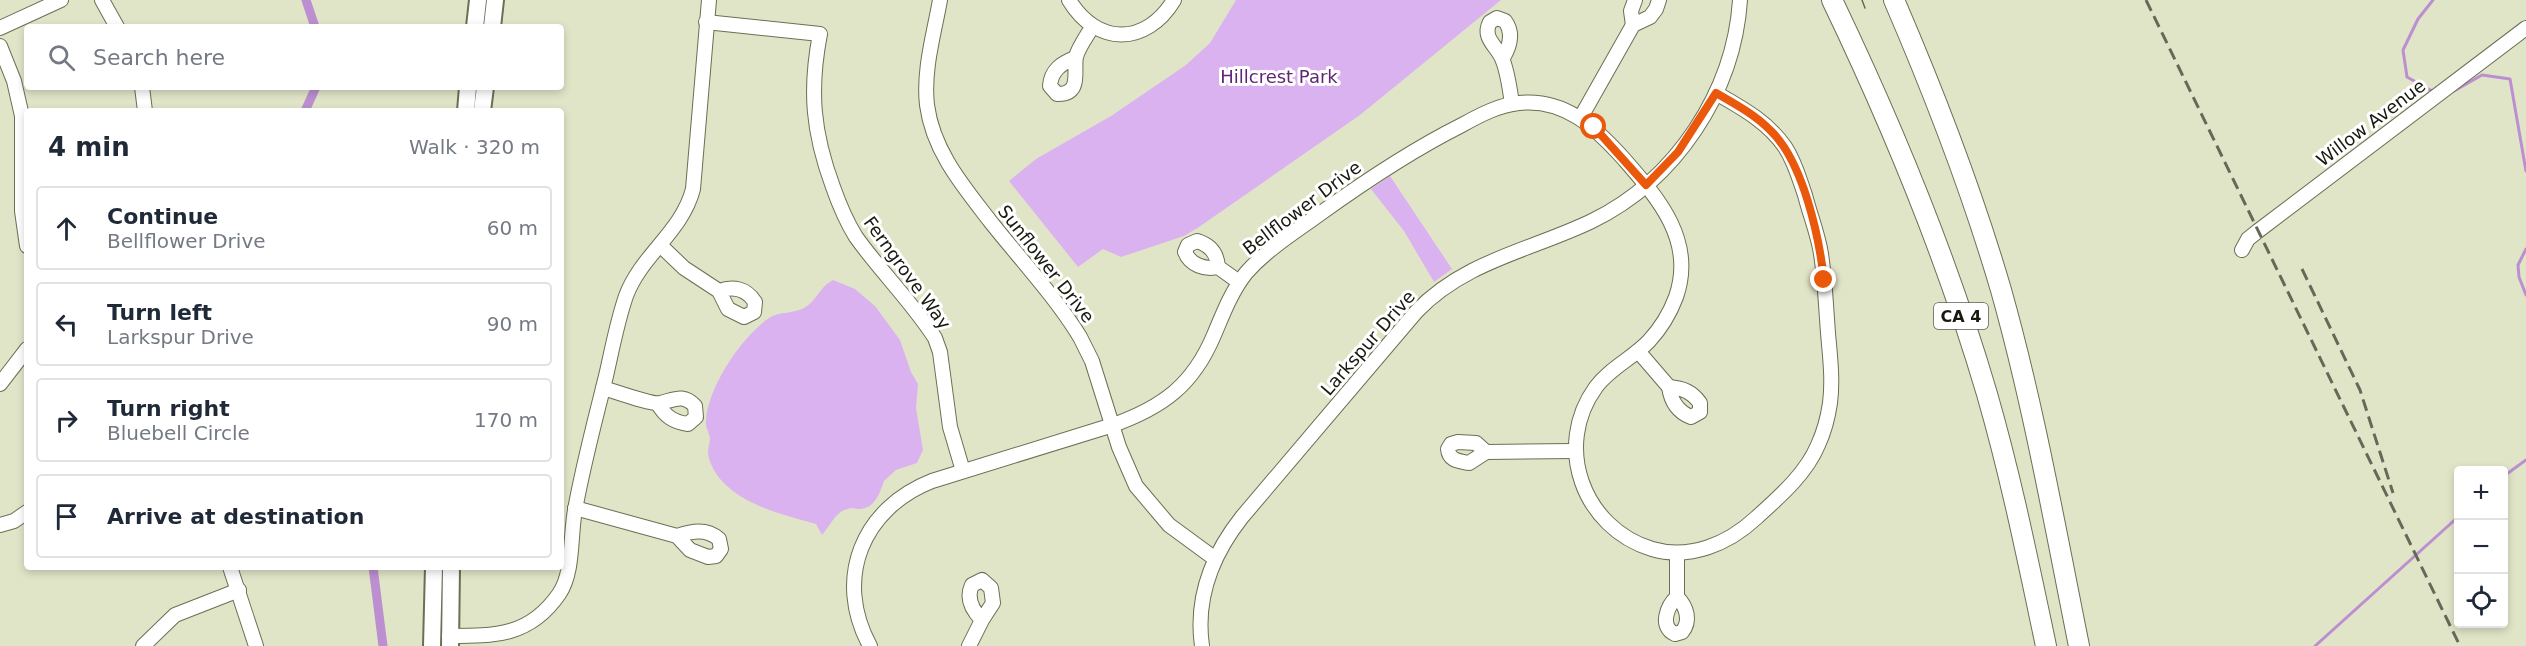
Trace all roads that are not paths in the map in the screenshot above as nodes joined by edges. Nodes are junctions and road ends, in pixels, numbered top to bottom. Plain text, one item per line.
1 (61, 0) edge
2 (102, 0) edge
3 (478, 0) edge
4 (488, 0) edge
5 (495, 0) edge
6 (709, 0) edge
7 (940, 0) edge
8 (1068, 0) edge
9 (1174, 0) edge
10 (1635, 0) edge
11 (1659, 0) edge
12 (1740, 0) edge
13 (1832, 0) edge
14 (1894, 0) edge
15 (706, 22) junction
16 (115, 24) edge
17 (475, 24) edge
18 (487, 24) edge
19 (492, 24) edge
20 (1633, 25) junction
21 (1092, 27) junction
22 (0, 28) edge
23 (2526, 28) edge
24 (0, 46) edge
25 (1503, 57) dead end
26 (1075, 58) dead end
27 (142, 90) edge
28 (468, 90) edge
29 (485, 90) edge
30 (1716, 93) junction
31 (1512, 104) junction
32 (145, 108) edge
33 (466, 108) edge
34 (482, 108) edge
35 (1581, 117) junction
36 (1646, 185) junction
37 (24, 228) edge
38 (660, 245) junction
39 (2242, 250) dead end
40 (1218, 267) dead end
41 (1239, 282) junction
42 (718, 291) dead end
43 (1638, 351) junction
44 (24, 353) edge
45 (0, 384) edge
46 (1669, 387) dead end
47 (603, 388) junction
48 (658, 404) dead end
49 (1113, 425) junction
50 (1575, 451) junction
51 (1486, 452) dead end
52 (963, 471) junction
53 (575, 508) junction
54 (24, 514) edge
55 (0, 525) edge
56 (677, 536) dead end
57 (1677, 554) junction
58 (1214, 558) junction
59 (231, 570) edge
60 (434, 570) edge
61 (451, 570) edge
62 (239, 590) junction
63 (1677, 597) dead end
64 (982, 620) dead end
65 (450, 641) edge
66 (143, 646) edge
67 (256, 646) edge
68 (432, 646) edge
69 (870, 646) edge
70 (969, 646) edge
71 (1202, 646) edge
72 (2046, 646) edge
73 (2079, 646) edge

1 - 22 street
2 - 16 street
3 - 17 main road
4 - 18 main road
5 - 19 main road
6 - 15 street
7 - 49 street, Sunflower Drive
8 - 21 street
9 - 21 street
10 - 20 street
11 - 20 street
12 - 30 street, Larkspur Drive
13 - 72 highway, CA 4
14 - 73 highway, CA 4
15 - 38 street
15 - 52 street, Ferngrove Way
20 - 35 street
21 - 26 street
23 - 39 street, Willow Avenue
24 - 37 street
25 - 31 street
27 - 32 street
28 - 33 main road
29 - 34 main road
30 - 36 street, Larkspur Drive
30 - 57 street
31 - 35 street, Bellflower Drive
31 - 41 street, Bellflower Drive
35 - 36 street, Bellflower Drive
36 - 43 street, Bellflower Drive
36 - 58 street, Larkspur Drive
38 - 42 street
38 - 47 street
40 - 41 street
41 - 49 street, Bellflower Drive
43 - 46 street
43 - 50 street, Bellflower Drive
44 - 45 street
47 - 48 street
47 - 53 street
49 - 52 street, Bellflower Drive
49 - 58 street, Sunflower Drive
50 - 51 street
50 - 57 street
52 - 69 street, Bellflower Drive
53 - 56 street
53 - 65 street
54 - 55 street
57 - 63 street
58 - 71 street, Larkspur Drive
59 - 62 street
60 - 68 main road
61 - 65 main road
62 - 66 street
62 - 67 street
64 - 70 street

